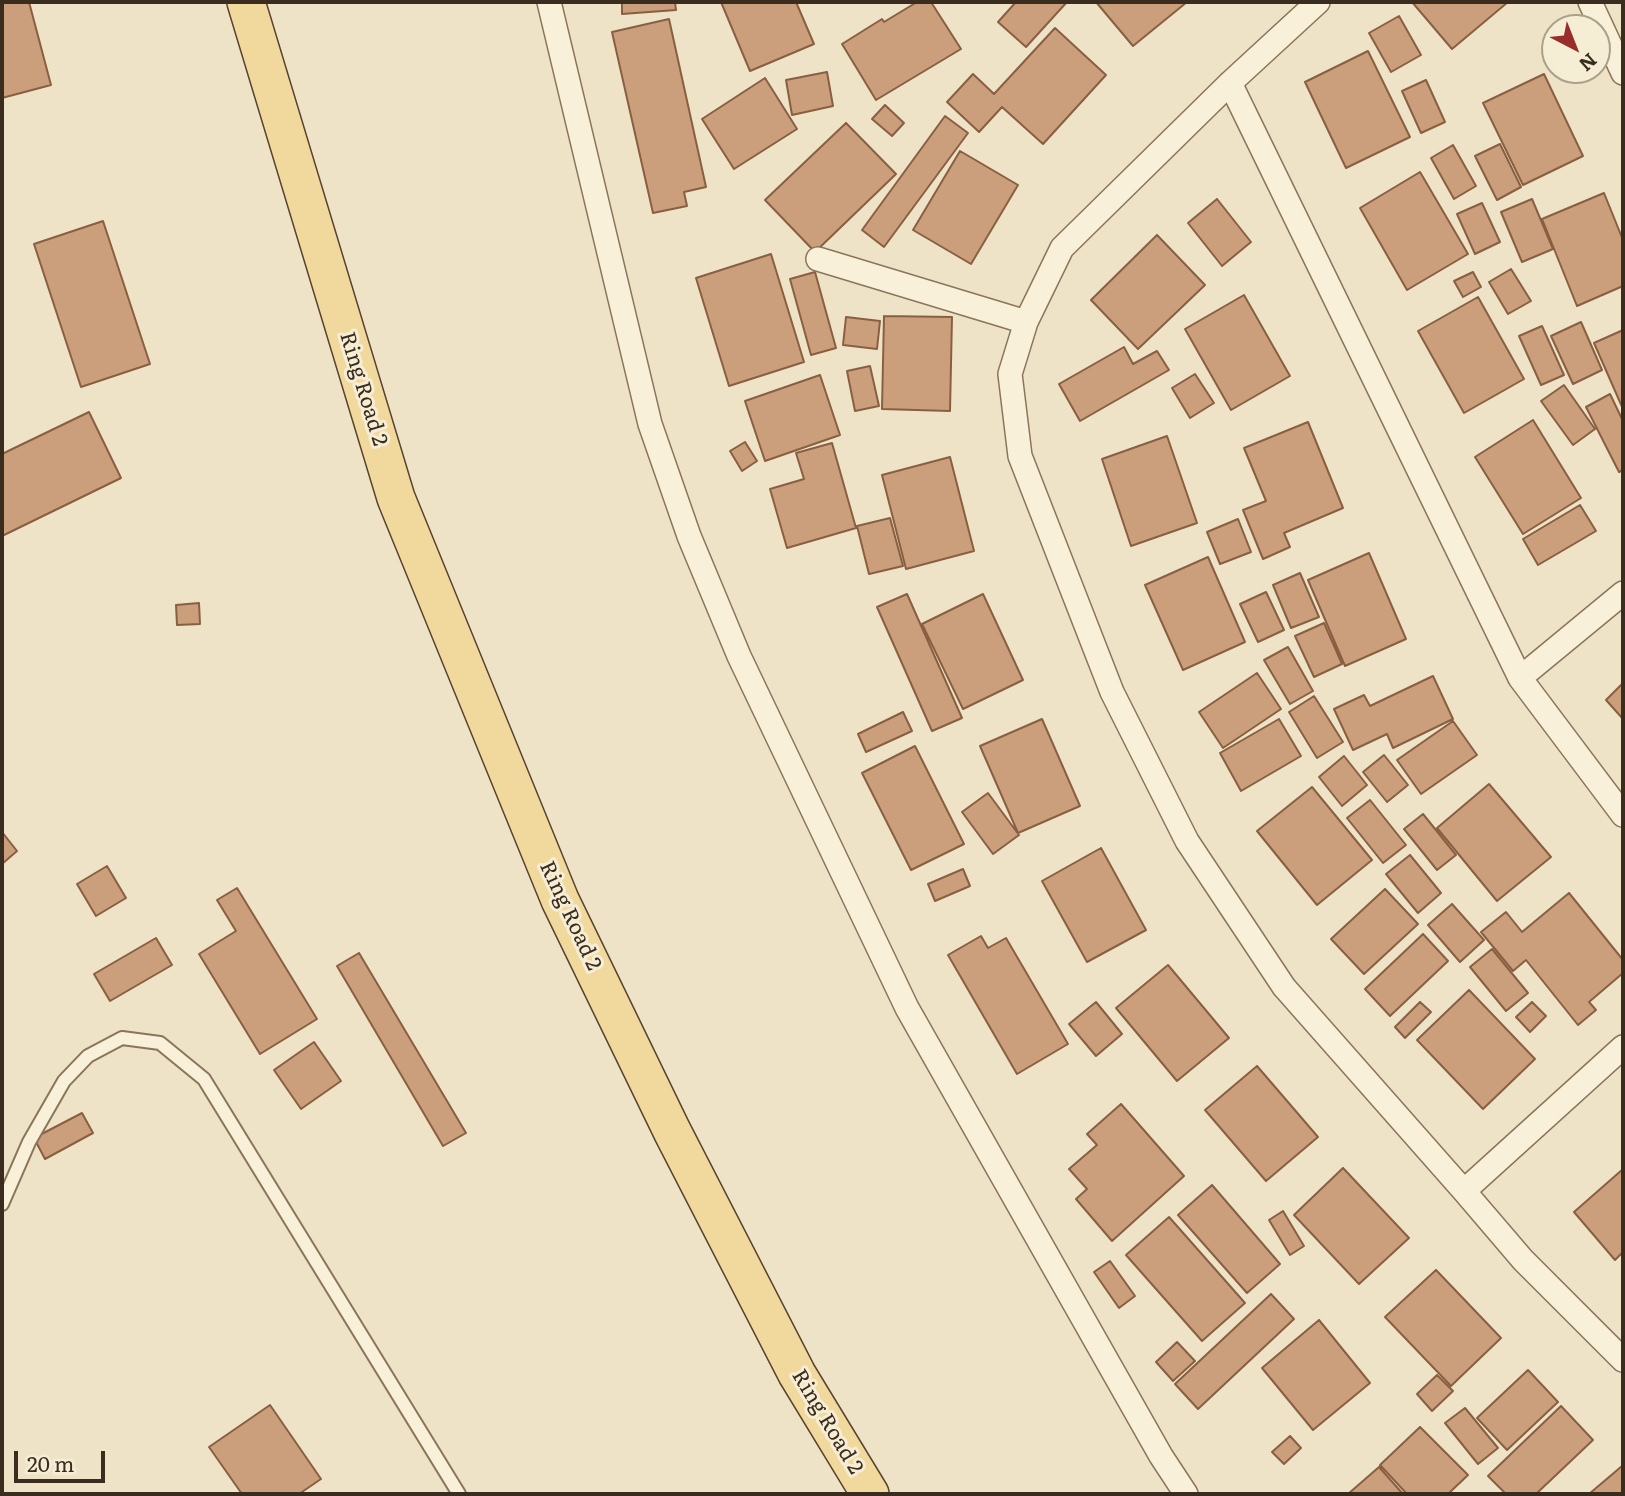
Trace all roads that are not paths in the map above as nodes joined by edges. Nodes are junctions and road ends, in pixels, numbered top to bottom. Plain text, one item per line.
1 (246, 2) edge
2 (549, 2) edge
3 (1318, 2) edge
4 (1590, 2) edge
5 (1623, 73) edge
6 (1230, 83) junction
7 (818, 259) dead end
8 (1026, 322) junction
9 (1623, 593) edge
10 (1520, 678) junction
11 (1623, 815) edge
12 (1623, 1047) edge
13 (1464, 1191) junction
14 (2, 1204) edge
15 (1623, 1360) edge
16 (459, 1494) edge
17 (870, 1494) edge
18 (1186, 1494) edge

1 - 17 main road, Ring Road 2
2 - 18 street
3 - 6 street
4 - 5 street
6 - 8 street
6 - 10 street
7 - 8 street
8 - 13 street
9 - 10 street
10 - 11 street
12 - 13 street
13 - 15 street
14 - 16 lane

